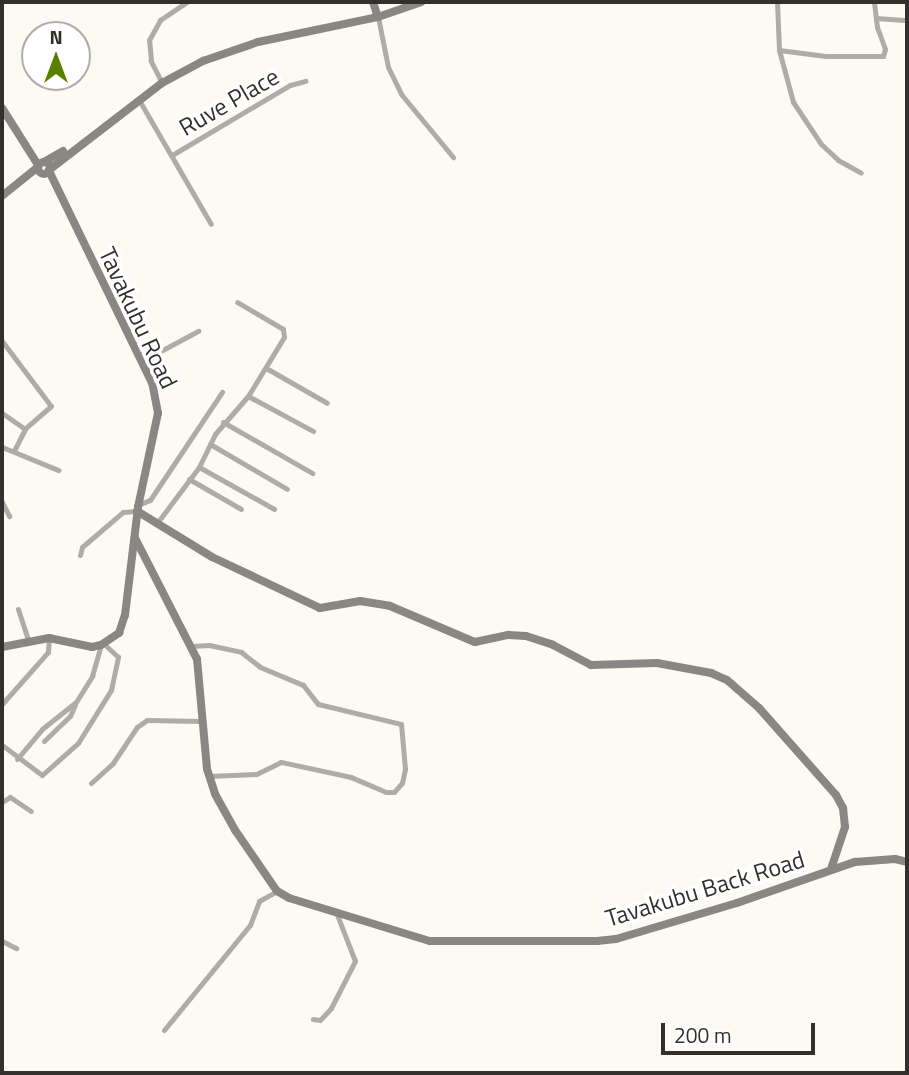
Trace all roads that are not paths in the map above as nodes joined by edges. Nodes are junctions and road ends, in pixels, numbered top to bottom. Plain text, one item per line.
1 (187, 2) edge
2 (373, 2) edge
3 (421, 2) edge
4 (777, 2) edge
5 (874, 2) edge
6 (378, 17) junction
7 (876, 18) junction
8 (907, 20) edge
9 (779, 50) junction
10 (305, 81) dead end
11 (162, 83) junction
12 (139, 100) junction
13 (2, 108) edge
14 (172, 155) junction
15 (453, 157) dead end
16 (43, 168) junction
17 (861, 173) dead end
18 (2, 196) edge
19 (211, 224) dead end
20 (237, 302) dead end
21 (198, 331) dead end
22 (2, 341) edge
23 (142, 361) junction
24 (266, 368) junction
25 (222, 392) dead end
26 (248, 396) junction
27 (327, 403) dead end
28 (2, 413) edge
29 (223, 422) junction
30 (25, 429) junction
31 (313, 431) dead end
32 (210, 444) junction
33 (2, 447) edge
34 (14, 451) junction
35 (199, 467) junction
36 (58, 470) dead end
37 (312, 473) dead end
38 (189, 480) junction
39 (287, 489) dead end
40 (2, 502) edge
41 (138, 508) junction
42 (241, 509) dead end
43 (274, 509) dead end
44 (9, 516) dead end
45 (157, 523) junction
46 (135, 538) junction
47 (80, 555) dead end
48 (18, 609) dead end
49 (49, 638) junction
50 (28, 640) junction
51 (103, 645) junction
52 (192, 646) junction
53 (2, 647) edge
54 (76, 702) junction
55 (2, 704) edge
56 (202, 721) junction
57 (44, 741) dead end
58 (2, 745) edge
59 (17, 759) junction
60 (209, 776) junction
61 (90, 783) dead end
62 (2, 802) edge
63 (31, 811) dead end
64 (907, 862) edge
65 (831, 869) junction
66 (277, 891) junction
67 (336, 912) junction
68 (2, 941) edge
69 (16, 948) dead end
70 (313, 1019) dead end
71 (164, 1030) dead end

1 - 11 street
2 - 6 street
3 - 6 street
4 - 9 street
5 - 7 street
6 - 11 street
6 - 15 street
7 - 8 street
7 - 9 street
9 - 17 street
10 - 14 street, Ruve Place
11 - 12 street
12 - 14 street
12 - 16 street
13 - 16 street, Tavakubu Road
14 - 19 street
16 - 18 street
16 - 23 street, Tavakubu Road
20 - 24 street
21 - 23 street
22 - 30 street
23 - 41 street, Tavakubu Road
24 - 26 street
24 - 27 street
25 - 41 street
26 - 29 street
26 - 31 street
28 - 30 street
29 - 32 street
29 - 37 street
30 - 34 street
32 - 35 street
32 - 39 street
33 - 34 street
34 - 36 street
35 - 38 street
35 - 43 street
38 - 42 street
38 - 45 street
40 - 44 street
41 - 45 street
41 - 46 street, Tavakubu Road
41 - 47 street
45 - 65 street
46 - 51 street, Tavakubu Road
46 - 52 street
48 - 50 street
49 - 50 street
49 - 51 street
49 - 55 street
50 - 53 street
51 - 54 street
51 - 59 street
52 - 56 street
52 - 60 street
54 - 57 street
54 - 59 street
56 - 60 street
56 - 61 street
58 - 59 street
60 - 66 street
62 - 63 street
64 - 65 street, Tavakubu Back Road
65 - 67 street, Tavakubu Back Road
66 - 67 street, Tavakubu Back Road
66 - 71 street
67 - 70 street
68 - 69 street

